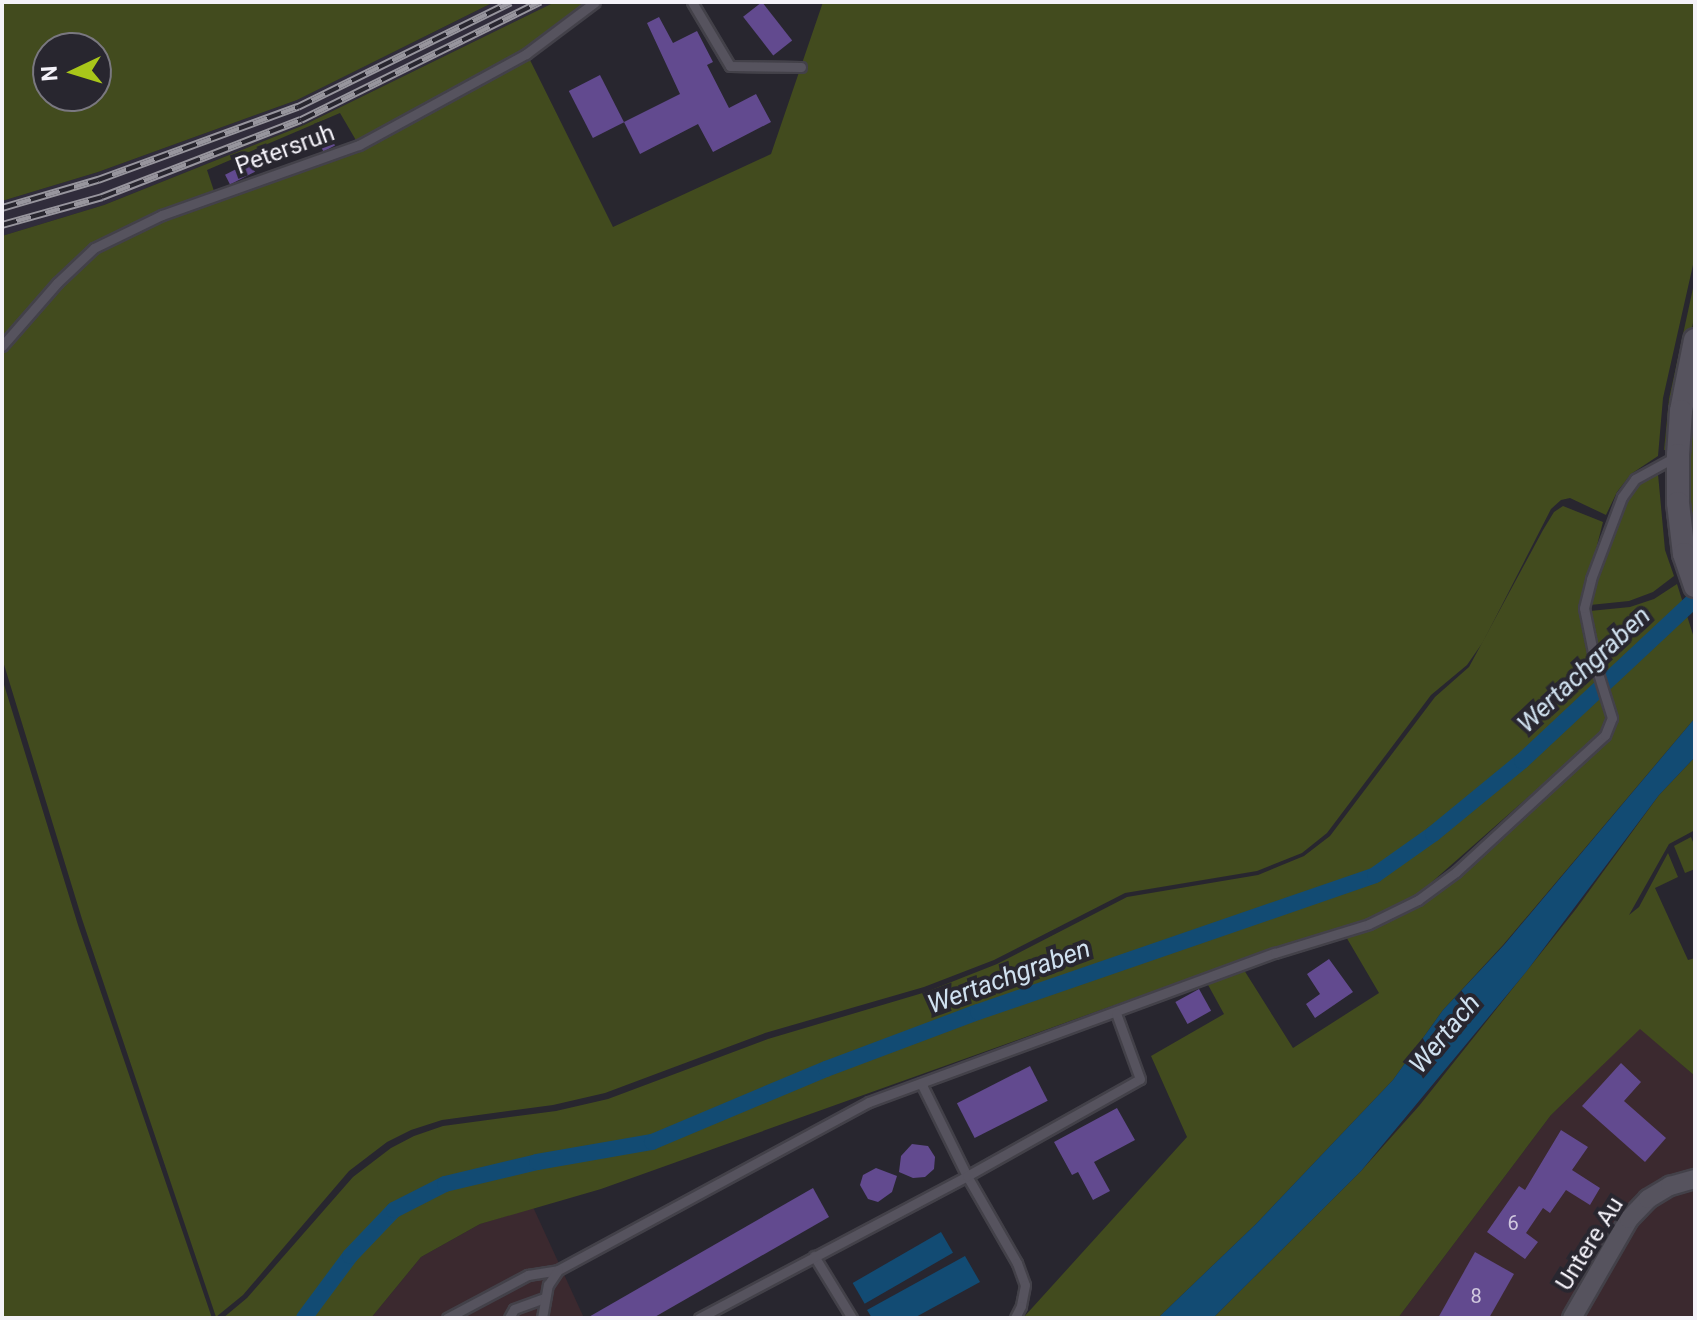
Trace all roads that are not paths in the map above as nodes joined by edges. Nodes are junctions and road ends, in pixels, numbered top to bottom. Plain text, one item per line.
1 (595, 2) edge
2 (692, 2) edge
3 (801, 67) dead end
4 (1695, 340) edge
5 (2, 346) edge
6 (1678, 455) junction
7 (1695, 586) edge
8 (1116, 1013) junction
9 (921, 1083) junction
10 (967, 1176) junction
11 (1695, 1179) edge
12 (814, 1256) junction
13 (558, 1270) junction
14 (545, 1298) junction
15 (447, 1318) edge
16 (509, 1318) edge
17 (542, 1318) edge
18 (699, 1318) edge
19 (852, 1318) edge
20 (1015, 1318) edge
21 (1572, 1318) edge

1 - 5 lane, Petersruh
2 - 3 lane
4 - 6 street
6 - 7 street
6 - 8 lane
8 - 9 lane
8 - 10 lane
9 - 10 lane
9 - 13 lane
10 - 12 lane
10 - 20 lane
11 - 21 street, Untere Au
12 - 18 lane
12 - 19 lane
13 - 14 lane
13 - 15 lane
14 - 16 lane
14 - 17 lane

